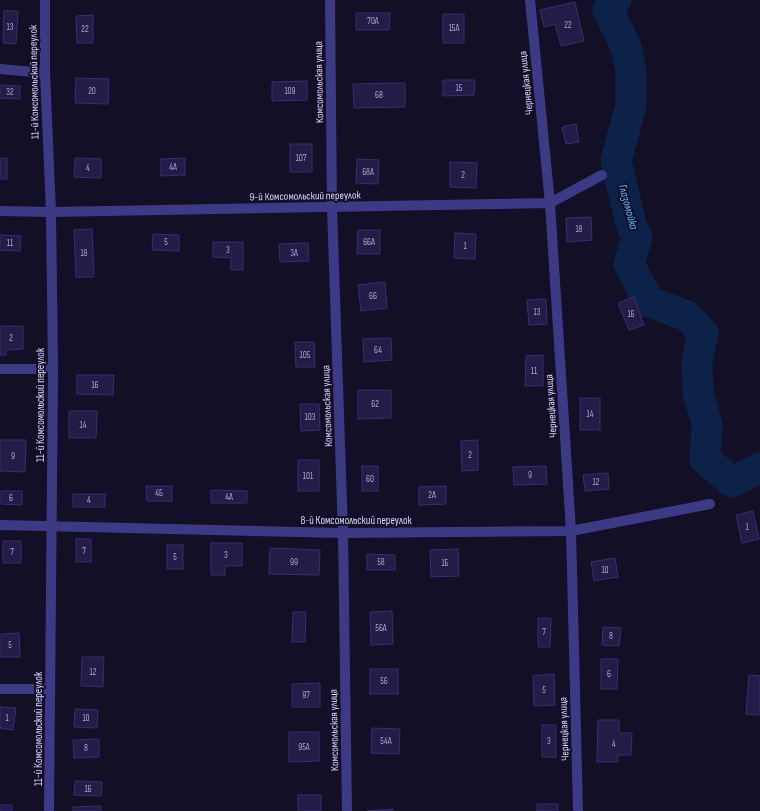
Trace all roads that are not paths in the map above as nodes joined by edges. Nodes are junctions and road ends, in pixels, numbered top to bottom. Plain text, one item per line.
1 (45, 0) edge
2 (330, 0) edge
3 (530, 0) edge
4 (0, 69) edge
5 (44, 73) junction
6 (602, 175) dead end
7 (550, 203) junction
8 (332, 208) junction
9 (0, 211) edge
10 (51, 212) junction
11 (0, 369) edge
12 (52, 369) junction
13 (710, 504) dead end
14 (0, 525) edge
15 (51, 526) junction
16 (571, 531) junction
17 (343, 533) junction
18 (0, 689) edge
19 (50, 689) junction
20 (49, 811) edge
21 (347, 811) edge
22 (578, 811) edge

1 - 5 street, 11-й Комсомольский переулок
2 - 8 street, Комсомольская улица
3 - 7 street, Чернецкая улица
4 - 5 street
5 - 10 street, 11-й Комсомольский переулок
6 - 7 street, 9-й Комсомольский переулок
7 - 8 street, 9-й Комсомольский переулок
7 - 16 street, Чернецкая улица
8 - 10 street, 9-й Комсомольский переулок
8 - 17 street, Комсомольская улица
9 - 10 street, 9-й Комсомольский переулок
10 - 12 street, 11-й Комсомольский переулок
11 - 12 street
12 - 15 street, 11-й Комсомольский переулок
13 - 16 street, 8-й Комсомольский переулок
14 - 15 street, 8-й Комсомольский переулок
15 - 17 street, 8-й Комсомольский переулок
15 - 19 street, 11-й Комсомольский переулок
16 - 17 street, 8-й Комсомольский переулок
16 - 22 street, Чернецкая улица
17 - 21 street, Комсомольская улица
18 - 19 street
19 - 20 street, 11-й Комсомольский переулок

